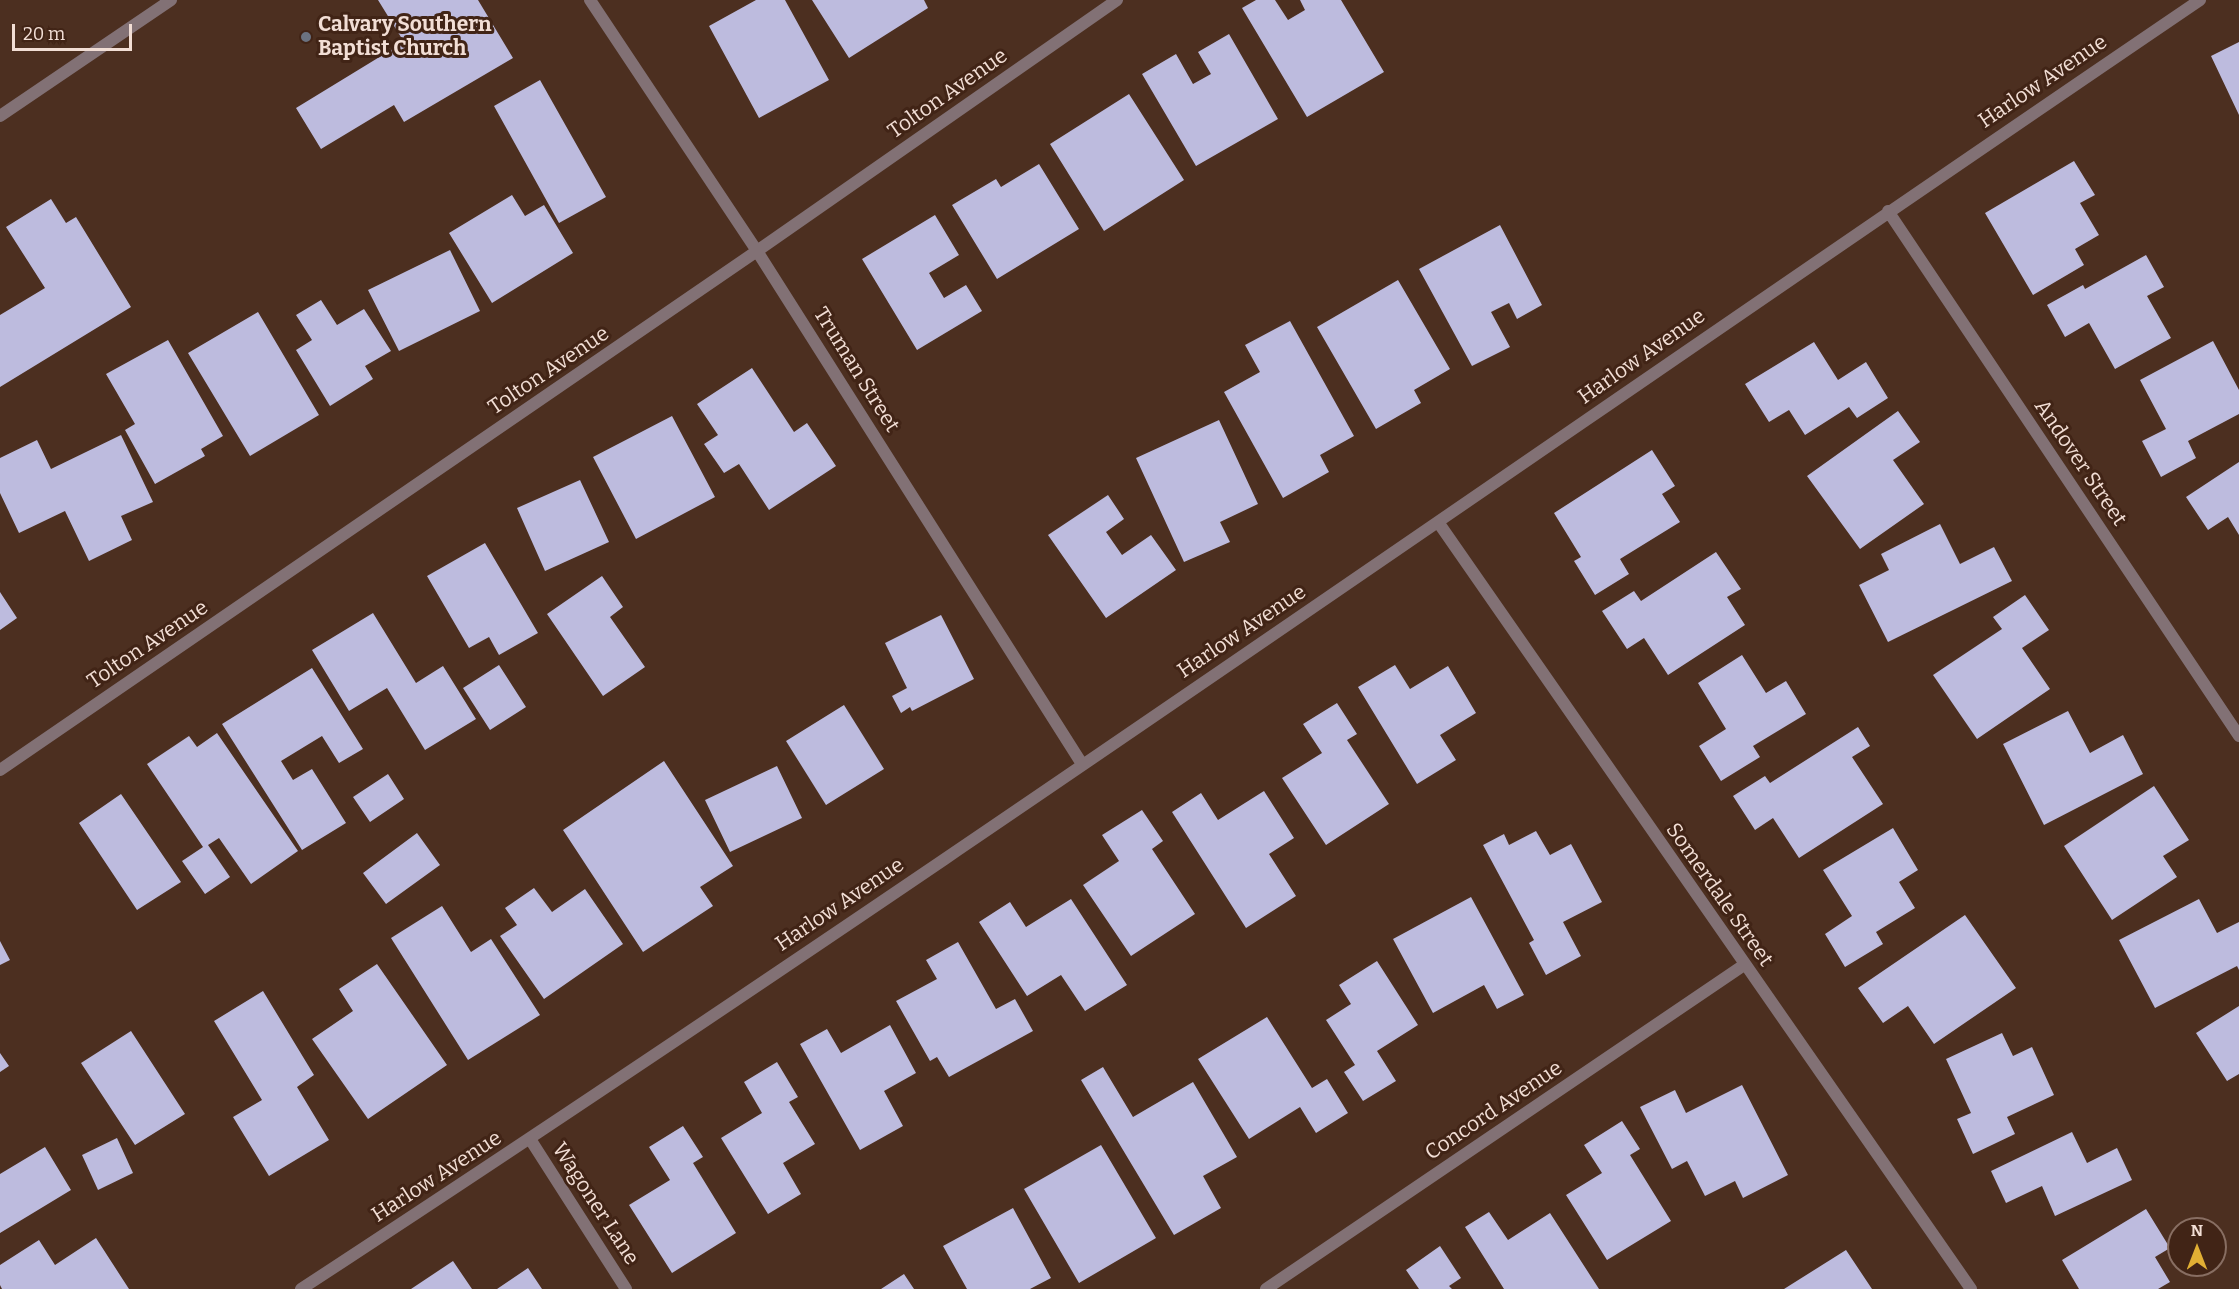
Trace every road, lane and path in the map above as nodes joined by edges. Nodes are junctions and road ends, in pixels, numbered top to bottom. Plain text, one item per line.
1 (171, 0) edge
2 (590, 0) edge
3 (1117, 0) edge
4 (2200, 0) edge
5 (0, 116) edge
6 (1888, 211) junction
7 (758, 251) junction
8 (1438, 522) junction
9 (2239, 736) edge
10 (1082, 765) junction
11 (0, 770) edge
12 (1744, 965) junction
13 (530, 1139) junction
14 (301, 1289) edge
15 (626, 1289) edge
16 (1266, 1289) edge
17 (1971, 1289) edge

1 - 5 street
2 - 7 street, Truman Street
3 - 7 street, Tolton Avenue
4 - 6 street, Harlow Avenue
6 - 8 street, Harlow Avenue
6 - 9 street, Andover Street
7 - 10 street, Truman Street
7 - 11 street, Tolton Avenue
8 - 10 street, Harlow Avenue
8 - 12 street, Somerdale Street
10 - 13 street, Harlow Avenue
12 - 16 street, Concord Avenue
12 - 17 street, Somerdale Street
13 - 14 street, Harlow Avenue
13 - 15 street, Wagoner Lane

